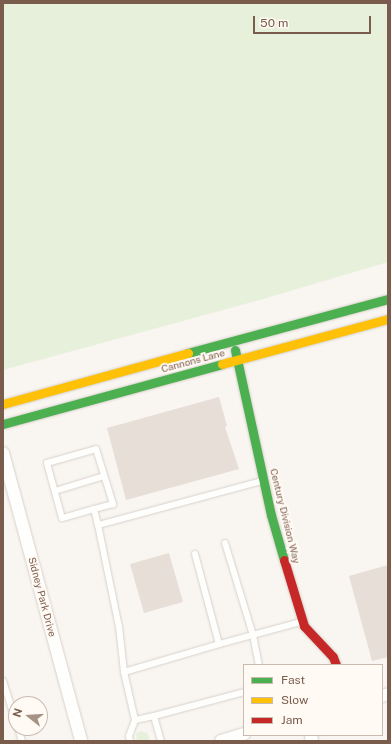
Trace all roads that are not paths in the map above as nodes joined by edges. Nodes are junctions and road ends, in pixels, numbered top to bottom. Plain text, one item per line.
1 (388, 299) edge
2 (388, 319) edge
3 (233, 342) junction
4 (238, 360) junction
5 (3, 404) edge
6 (3, 424) edge
7 (3, 453) edge
8 (104, 476) junction
9 (264, 481) junction
10 (55, 491) junction
11 (94, 509) junction
12 (98, 525) junction
13 (225, 543) dead end
14 (195, 554) dead end
15 (302, 622) junction
16 (253, 635) junction
17 (219, 644) junction
18 (259, 664) edge
19 (336, 664) edge
20 (124, 672) junction
21 (3, 681) edge
22 (243, 692) edge
23 (8, 697) edge
24 (154, 716) junction
25 (135, 720) junction
26 (243, 734) edge
27 (81, 741) edge
28 (130, 741) edge
29 (161, 741) edge
30 (221, 741) edge

1 - 3 main road, Cannons Lane
2 - 4 main road, Cannons Lane
3 - 4 main road, Century Division Way
3 - 5 main road, Cannons Lane
4 - 6 main road, Cannons Lane
4 - 9 main road, Century Division Way
7 - 27 street, Sidney Park Drive
8 - 10 lane
8 - 10 lane
8 - 11 lane
9 - 12 lane
9 - 15 main road, Century Division Way
10 - 11 lane
11 - 12 lane
12 - 20 lane
13 - 16 lane
14 - 17 lane
15 - 16 lane
15 - 19 main road, Century Division Way
16 - 17 lane
16 - 18 lane
17 - 20 lane
20 - 25 lane
21 - 23 lane
22 - 24 lane
24 - 25 lane
24 - 29 lane
25 - 28 lane
26 - 30 street

